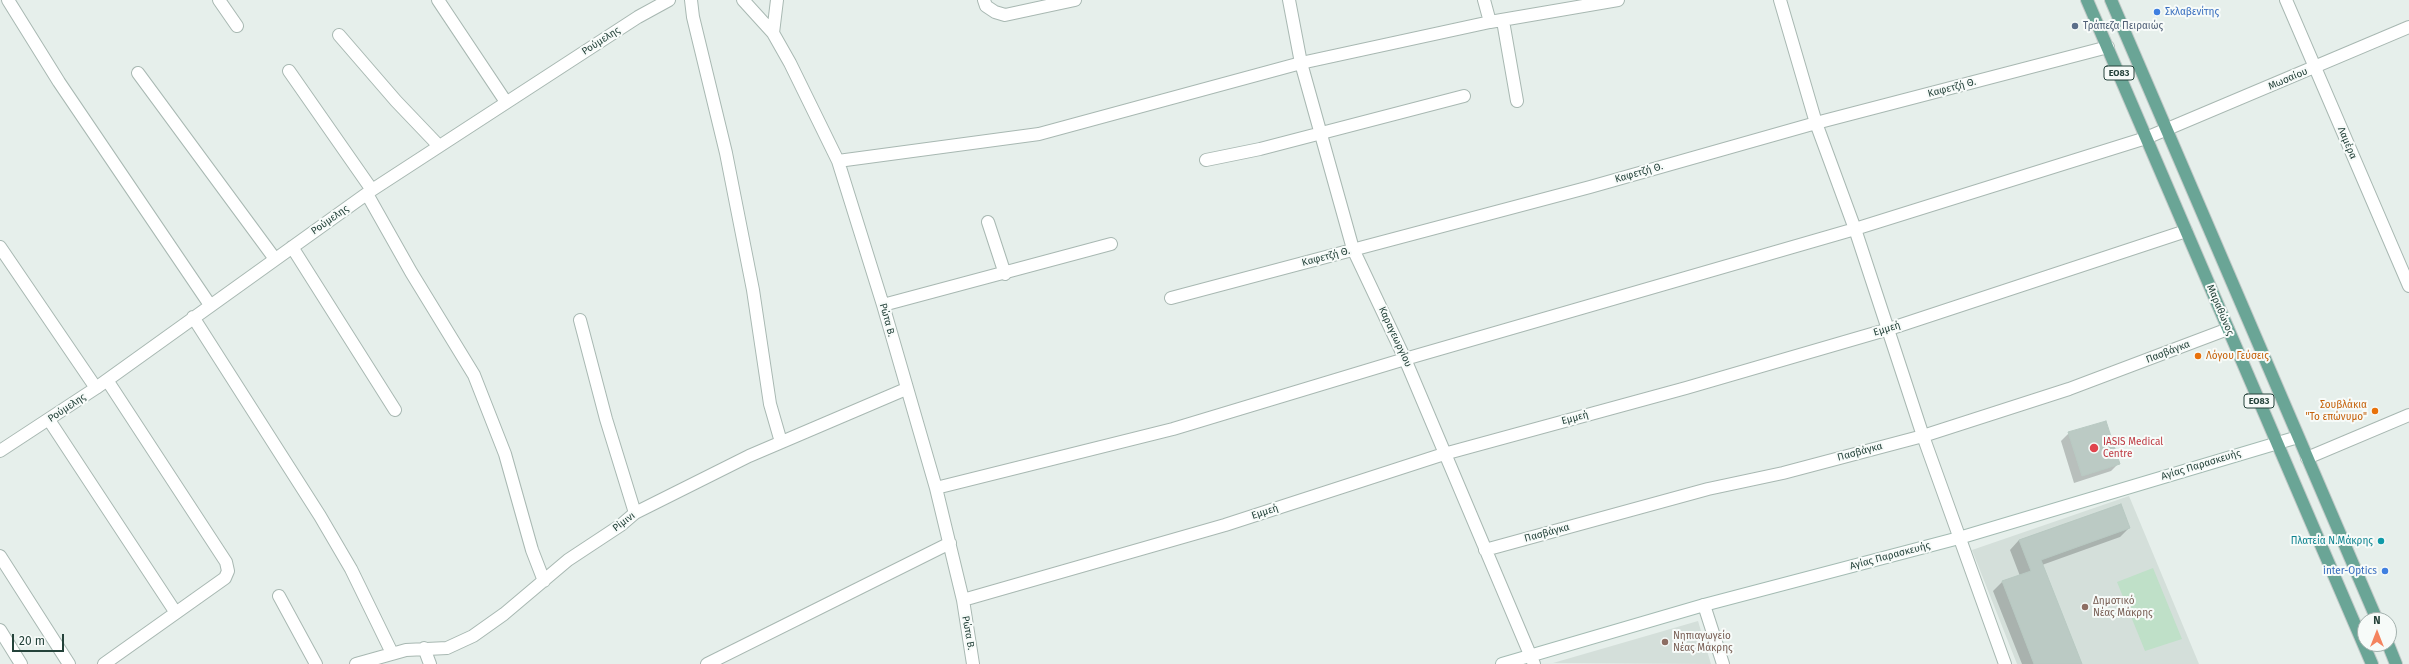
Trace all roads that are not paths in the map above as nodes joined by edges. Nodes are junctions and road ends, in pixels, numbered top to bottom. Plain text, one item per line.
1 (8, 0) edge
2 (219, 0) edge
3 (438, 0) edge
4 (669, 0) edge
5 (691, 0) edge
6 (743, 0) edge
7 (777, 0) edge
8 (984, 0) edge
9 (1075, 0) edge
10 (1289, 0) edge
11 (1484, 0) edge
12 (1618, 0) edge
13 (1780, 0) edge
14 (2087, 0) edge
15 (2111, 0) edge
16 (2286, 0) edge
17 (1503, 21) junction
18 (1490, 22) junction
19 (237, 26) dead end
20 (2409, 27) edge
21 (773, 33) junction
22 (339, 35) dead end
23 (2108, 47) junction
24 (1301, 63) junction
25 (2314, 68) junction
26 (289, 71) dead end
27 (138, 73) dead end
28 (1464, 96) dead end
29 (1517, 101) dead end
30 (506, 102) junction
31 (1816, 123) junction
32 (2167, 130) junction
33 (1321, 133) junction
34 (2146, 138) junction
35 (439, 146) junction
36 (1206, 160) dead end
37 (838, 161) junction
38 (370, 192) junction
39 (988, 222) dead end
40 (1855, 229) junction
41 (2186, 231) junction
42 (1111, 244) dead end
43 (0, 247) edge
44 (292, 247) junction
45 (1353, 249) junction
46 (275, 259) junction
47 (1005, 274) junction
48 (2409, 286) edge
49 (1171, 298) dead end
50 (210, 305) junction
51 (883, 305) junction
52 (194, 317) junction
53 (580, 320) dead end
54 (1889, 329) junction
55 (2228, 329) junction
56 (1405, 359) junction
57 (107, 380) junction
58 (96, 388) junction
59 (906, 389) junction
60 (396, 410) dead end
61 (2409, 414) edge
62 (49, 420) junction
63 (1923, 436) junction
64 (2298, 437) junction
65 (781, 442) junction
66 (2277, 443) junction
67 (0, 451) edge
68 (1444, 454) junction
69 (2308, 458) junction
70 (936, 488) junction
71 (635, 513) junction
72 (1958, 538) junction
73 (950, 543) junction
74 (1485, 550) junction
75 (0, 556) edge
76 (544, 581) junction
77 (279, 596) dead end
78 (963, 600) junction
79 (1704, 605) junction
80 (2374, 612) edge
81 (176, 613) junction
82 (0, 630) edge
83 (424, 648) junction
84 (2391, 652) edge
85 (392, 653) junction
86 (1532, 660) edge
87 (970, 663) edge
88 (21, 664) edge
89 (69, 664) edge
90 (104, 664) edge
91 (316, 664) edge
92 (356, 664) edge
93 (430, 664) edge
94 (707, 664) edge
95 (1502, 664) edge
96 (1723, 664) edge
97 (2005, 664) edge
98 (2372, 664) edge
99 (2396, 664) edge

1 - 50 street
2 - 19 street
3 - 30 street
4 - 30 street, Ρούμελης
5 - 65 street
6 - 21 street, Ρώτα Β.
7 - 21 street
8 - 9 street
10 - 24 street, Καραγεωργίου
11 - 18 street
12 - 17 street
13 - 31 street
14 - 23 main road, Μαραθώνος / ΕΟ83
15 - 32 main road, ΕΟ83
16 - 25 street, Λαμέρα
17 - 18 street
17 - 29 street
18 - 24 street
20 - 25 street, Μωσαίου
21 - 37 street, Ρώτα Β.
22 - 35 street
23 - 31 street, Καφετζή Θ.
23 - 34 main road, Μαραθώνος / ΕΟ83
24 - 33 street, Καραγεωργίου
24 - 37 street
25 - 32 street, Μωσαίου
25 - 48 street, Λαμέρα
26 - 38 street
27 - 46 street
28 - 33 street
30 - 35 street, Ρούμελης
31 - 40 street
31 - 45 street, Καφετζή Θ.
32 - 34 street, Μωσαίου
32 - 64 main road, ΕΟ83
33 - 36 street
33 - 45 street, Καραγεωργίου
34 - 40 street, Μωσαίου
34 - 41 main road, Μαραθώνος / ΕΟ83
35 - 38 street, Ρούμελης
37 - 51 street, Ρώτα Β.
38 - 44 street, Ρούμελης
38 - 76 street
39 - 47 street
40 - 54 street
40 - 56 street, Μωσαίου
41 - 54 street, Εμμεή
41 - 55 main road, Μαραθώνος / ΕΟ83
42 - 47 street
43 - 58 street
44 - 46 street, Ρούμελης
44 - 60 street
45 - 49 street, Καφετζή Θ.
45 - 56 street, Καραγεωργίου
46 - 50 street, Ρούμελης
47 - 51 street
50 - 52 street, Ρούμελης
51 - 59 street, Ρώτα Β.
52 - 57 street, Ρούμελης
52 - 85 street
53 - 71 street
54 - 63 street
54 - 68 street, Εμμεή
55 - 63 street, Πασβάγκα
55 - 66 main road, Μαραθώνος / ΕΟ83
56 - 68 street, Καραγεωργίου
56 - 70 street, Μωσαίου
57 - 58 street, Ρούμελης
57 - 81 street
58 - 62 street, Ρούμελης
59 - 65 street, Ρίμινι
59 - 70 street, Ρώτα Β.
61 - 69 street
62 - 67 street, Ρούμελης
62 - 81 street
63 - 72 street
63 - 74 street, Πασβάγκα
64 - 66 street, Αγίας Παρασκευής
64 - 69 main road, ΕΟ83
65 - 71 street, Ρίμινι
66 - 72 street, Αγίας Παρασκευής
66 - 98 main road, Μαραθώνος / ΕΟ83
68 - 74 street, Καραγεωργίου
68 - 78 street, Εμμεή
69 - 80 main road, ΕΟ83
70 - 73 street, Ρώτα Β.
71 - 76 street, Ρίμινι
72 - 79 street, Αγίας Παρασκευής
72 - 97 street
73 - 78 street, Ρώτα Β.
73 - 94 street
74 - 86 street, Καραγεωργίου
75 - 89 street
76 - 83 street, Ρίμινι
77 - 91 street
78 - 87 street, Ρώτα Β.
79 - 86 street, Αγίας Παρασκευής
79 - 96 street
81 - 90 street
82 - 88 street
83 - 85 street, Ρίμινι
83 - 93 street
84 - 99 main road
85 - 92 street, Ρίμινι
86 - 95 street, Αγίας Παρασκευής

